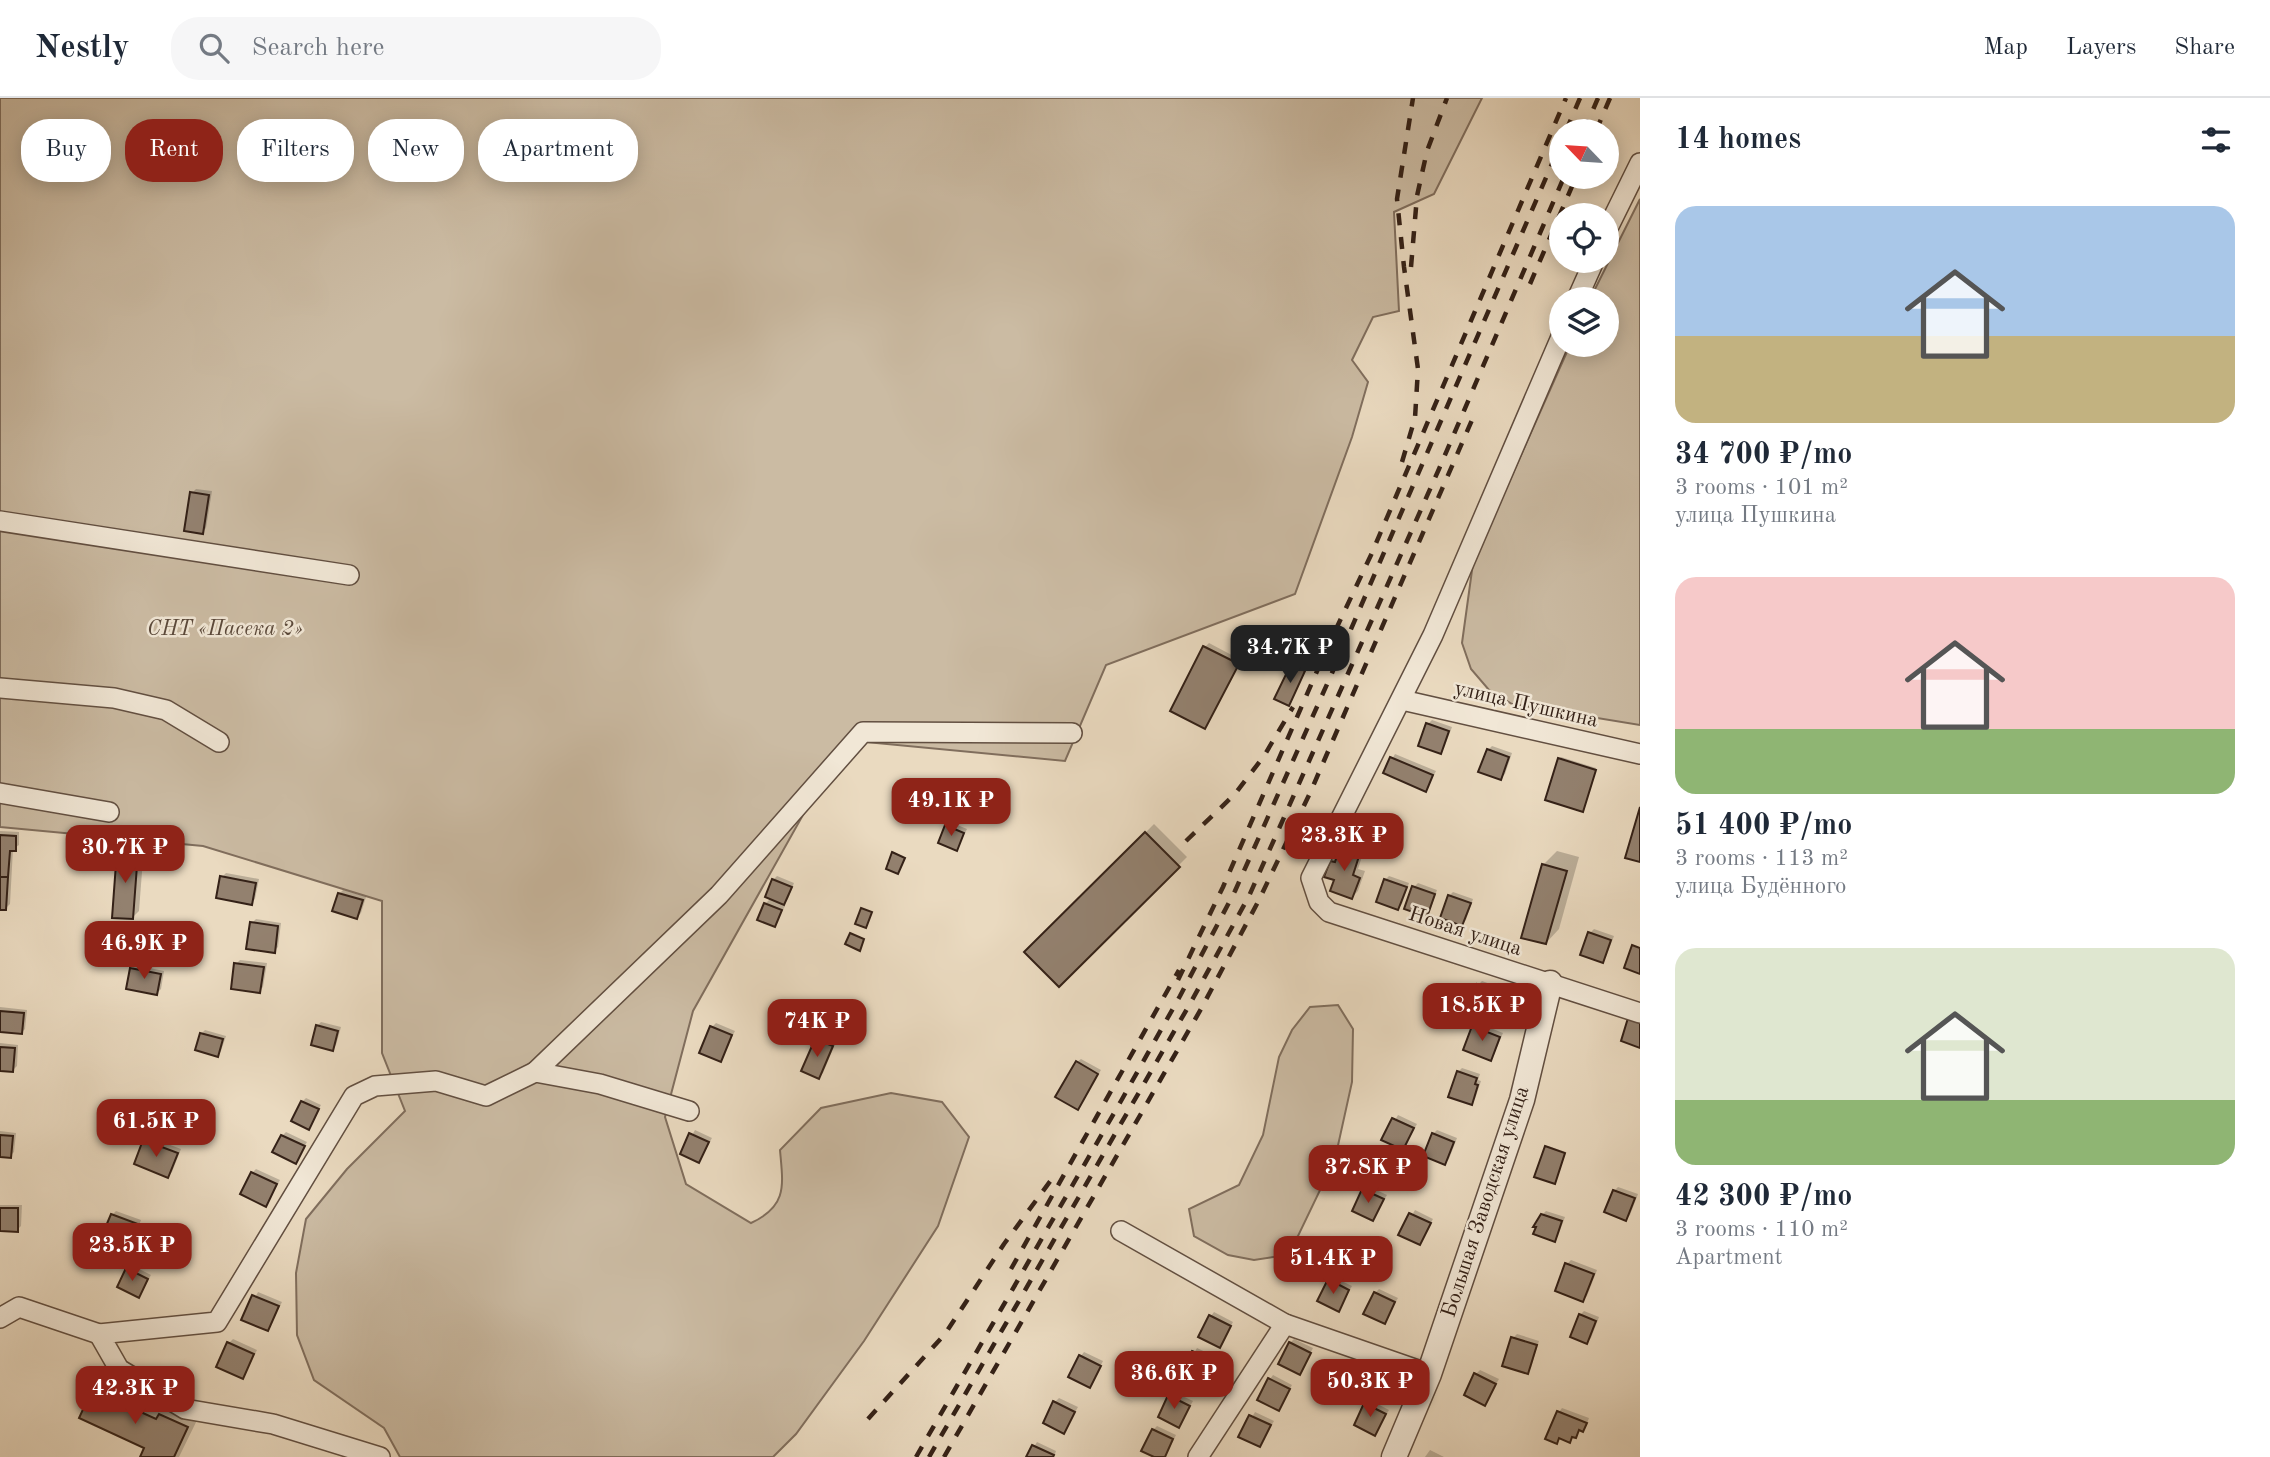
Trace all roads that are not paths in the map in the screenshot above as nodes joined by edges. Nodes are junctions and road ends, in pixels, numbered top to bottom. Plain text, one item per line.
1 (1640, 163) edge
2 (1619, 206) edge
3 (1552, 357) edge
4 (0, 521) edge
5 (349, 575) dead end
6 (0, 688) edge
7 (1402, 700) junction
8 (1072, 733) dead end
9 (219, 742) dead end
10 (1640, 754) edge
11 (0, 793) edge
12 (110, 812) dead end
13 (1550, 983) junction
14 (1640, 1013) edge
15 (536, 1072) junction
16 (689, 1111) dead end
17 (1121, 1231) dead end
18 (0, 1318) edge
19 (1285, 1324) junction
20 (99, 1334) junction
21 (1429, 1374) junction
22 (380, 1457) edge
23 (1198, 1457) edge
24 (1394, 1457) edge

1 - 2 street
3 - 7 street
4 - 5 street
6 - 9 street
7 - 10 street, улица Пушкина
7 - 13 street, Новая улица
8 - 15 street
11 - 12 street
13 - 14 street, Новая улица
13 - 21 street, Большая Заводская улица
15 - 16 street
15 - 20 street
17 - 19 street
18 - 20 street
19 - 21 street
19 - 23 street
20 - 22 street
21 - 24 street, Большая Заводская улица

